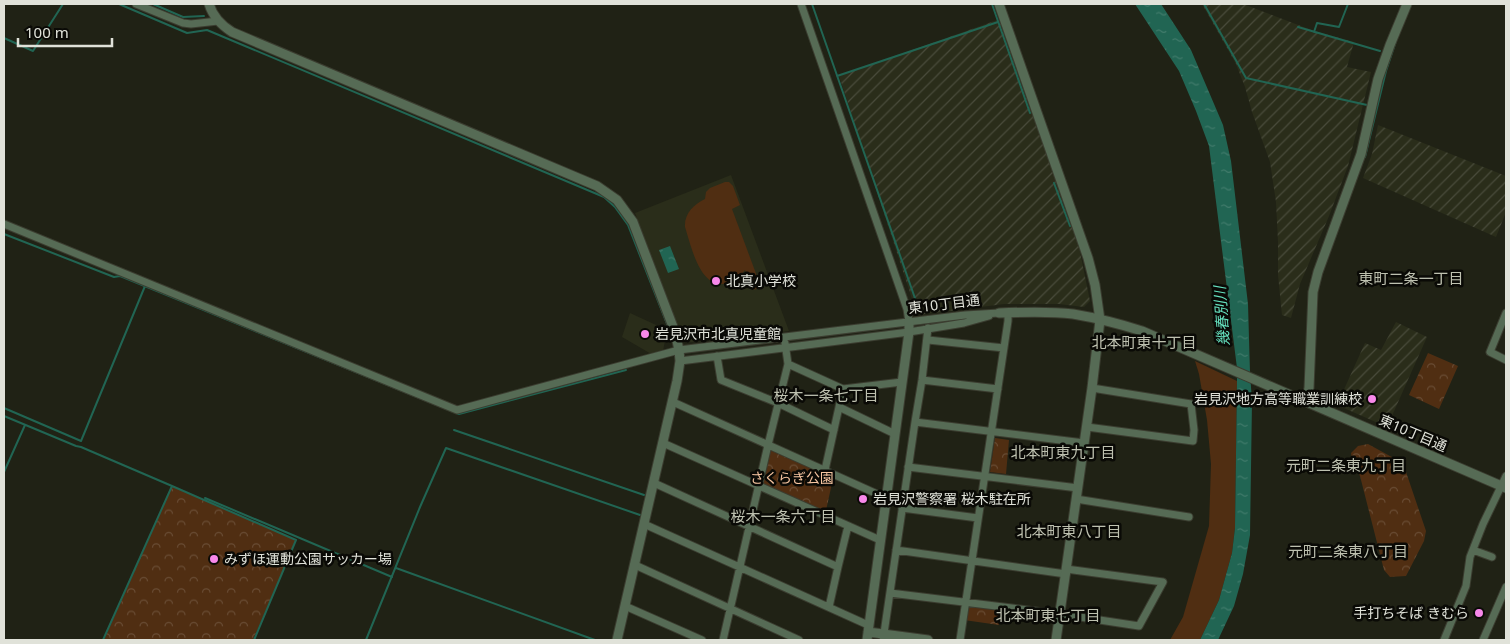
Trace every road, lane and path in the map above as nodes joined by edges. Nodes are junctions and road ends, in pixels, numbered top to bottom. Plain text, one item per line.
1 (136, 4) edge
2 (209, 4) edge
3 (801, 4) edge
4 (999, 4) edge
5 (1407, 4) edge
6 (218, 22) junction
7 (4, 224) edge
8 (1003, 313) junction
9 (1506, 313) edge
10 (1100, 320) junction
11 (909, 327) junction
12 (928, 328) junction
13 (784, 338) junction
14 (928, 340) junction
15 (785, 347) junction
16 (1004, 348) junction
17 (679, 350) junction
18 (716, 356) junction
19 (1506, 360) edge
20 (680, 361) junction
21 (788, 364) junction
22 (922, 380) junction
23 (902, 382) junction
24 (1092, 388) junction
25 (843, 389) junction
26 (998, 389) junction
27 (673, 402) junction
28 (1306, 402) junction
29 (778, 403) junction
30 (839, 408) junction
31 (915, 422) junction
32 (1087, 427) junction
33 (834, 430) junction
34 (992, 431) junction
35 (895, 434) junction
36 (663, 442) junction
37 (1084, 443) junction
38 (768, 445) junction
39 (908, 467) junction
40 (825, 470) junction
41 (1506, 476) edge
42 (985, 477) junction
43 (654, 484) junction
44 (759, 485) junction
45 (1504, 487) edge
46 (1078, 488) junction
47 (886, 498) junction
48 (1076, 500) junction
49 (902, 508) junction
50 (1189, 517) dead end
51 (978, 518) junction
52 (644, 524) junction
53 (750, 526) junction
54 (848, 526) junction
55 (880, 540) junction
56 (896, 550) junction
57 (1473, 550) junction
58 (1492, 557) dead end
59 (972, 561) junction
60 (635, 565) junction
61 (740, 567) junction
62 (838, 567) junction
63 (1066, 571) junction
64 (1506, 586) edge
65 (890, 593) junction
66 (966, 602) junction
67 (1503, 603) edge
68 (625, 606) junction
69 (829, 607) junction
70 (730, 608) junction
71 (1060, 614) junction
72 (868, 633) edge
73 (884, 637) edge
74 (617, 640) edge
75 (702, 640) edge
76 (723, 640) edge
77 (799, 640) edge
78 (928, 640) edge
79 (960, 640) edge
80 (1056, 640) edge
81 (1444, 640) edge
82 (1483, 640) edge

1 - 6 street
2 - 6 street
3 - 11 street
4 - 10 street
5 - 28 street
6 - 17 street
7 - 17 street, 東10丁目通
8 - 10 street, 東10丁目通
8 - 11 street, 東10丁目通
8 - 12 street
8 - 16 street
9 - 19 street
10 - 24 street
10 - 28 street, 東10丁目通
11 - 12 street
11 - 13 street, 東10丁目通
11 - 15 street
11 - 23 street
12 - 14 street
13 - 15 street
13 - 17 street, 東10丁目通
14 - 16 street
14 - 22 street
15 - 18 street
15 - 21 street
16 - 26 street
17 - 20 street
18 - 20 street
18 - 29 street
20 - 27 street
21 - 25 street
21 - 29 street
22 - 26 street
22 - 31 street
23 - 25 street
23 - 35 street
24 - 32 street
24 - 32 street
25 - 30 street
26 - 34 street
27 - 36 street
27 - 38 street
28 - 45 street, 東10丁目通
29 - 33 street
29 - 38 street
30 - 33 street
30 - 35 street
31 - 34 street
31 - 39 street
32 - 37 street
33 - 40 street
34 - 37 street
34 - 42 street
35 - 47 street
36 - 43 street
36 - 44 street
37 - 46 street
38 - 40 street
38 - 44 street
39 - 42 street
39 - 49 street
40 - 47 street
41 - 45 street
42 - 46 street
42 - 51 street
43 - 52 street
43 - 53 street
44 - 53 street
44 - 54 street
45 - 57 street
46 - 48 street
47 - 55 street
48 - 50 street
48 - 63 street
49 - 51 street
49 - 56 street
51 - 59 street
52 - 60 street
52 - 61 street
53 - 61 street
53 - 62 street
54 - 55 street
54 - 62 street
55 - 72 street
56 - 59 street
56 - 65 street
57 - 58 street
57 - 81 street
59 - 63 street
59 - 66 street
60 - 68 street
60 - 70 street
61 - 69 street
61 - 70 street
62 - 69 street
63 - 71 street
63 - 71 street
64 - 67 street
65 - 66 street
65 - 73 street
66 - 71 street
66 - 79 street
67 - 82 street
68 - 74 street
68 - 75 street
69 - 72 street
70 - 76 street
70 - 77 street
71 - 80 street
72 - 73 street
73 - 78 street

